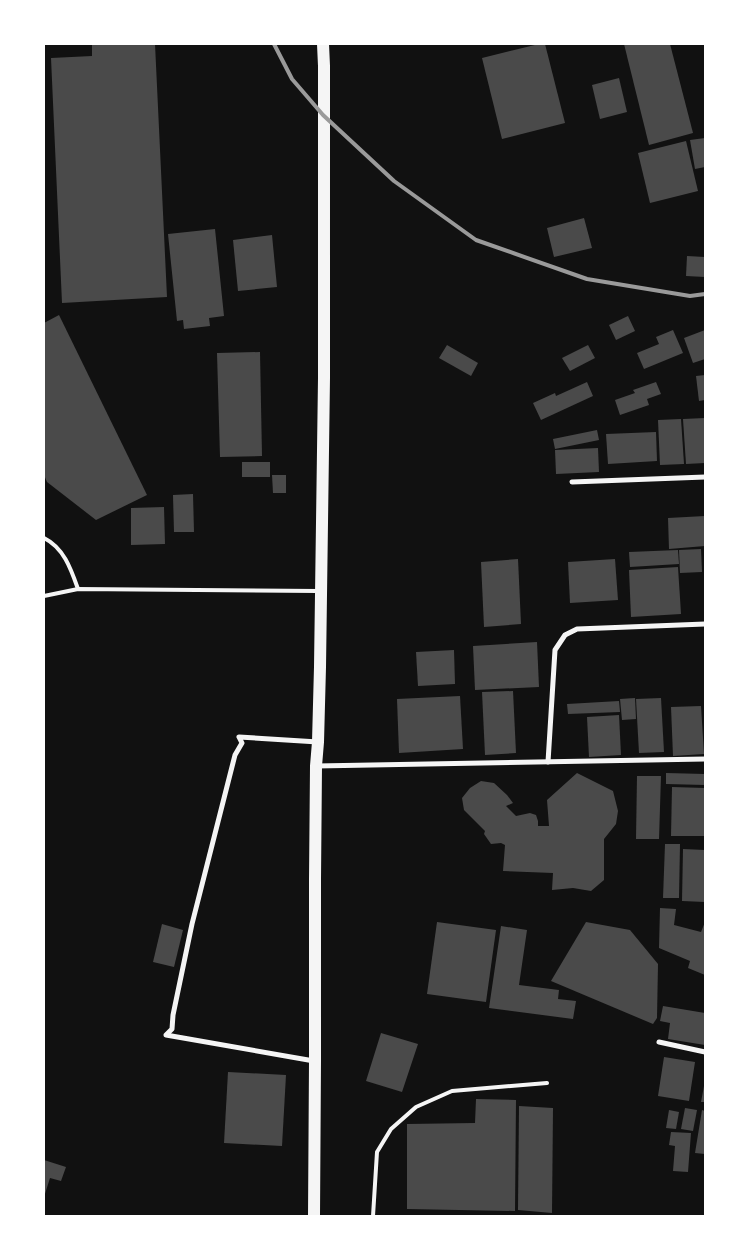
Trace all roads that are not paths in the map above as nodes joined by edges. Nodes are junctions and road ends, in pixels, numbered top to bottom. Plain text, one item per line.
1 (323, 44) edge
2 (705, 477) edge
3 (572, 482) dead end
4 (44, 538) edge
5 (78, 589) junction
6 (321, 591) junction
7 (44, 596) edge
8 (705, 624) edge
9 (318, 742) junction
10 (705, 759) edge
11 (548, 762) junction
12 (316, 766) junction
13 (659, 1042) dead end
14 (705, 1052) edge
15 (315, 1061) junction
16 (548, 1084) dead end
17 (314, 1216) edge
18 (373, 1216) edge

1 - 6 main road
2 - 3 street
4 - 5 lane
5 - 6 lane
5 - 7 lane
6 - 9 main road
8 - 11 street
9 - 12 main road
9 - 15 street
10 - 11 street
11 - 12 street
12 - 15 main road
13 - 14 street
15 - 17 main road
16 - 18 lane

